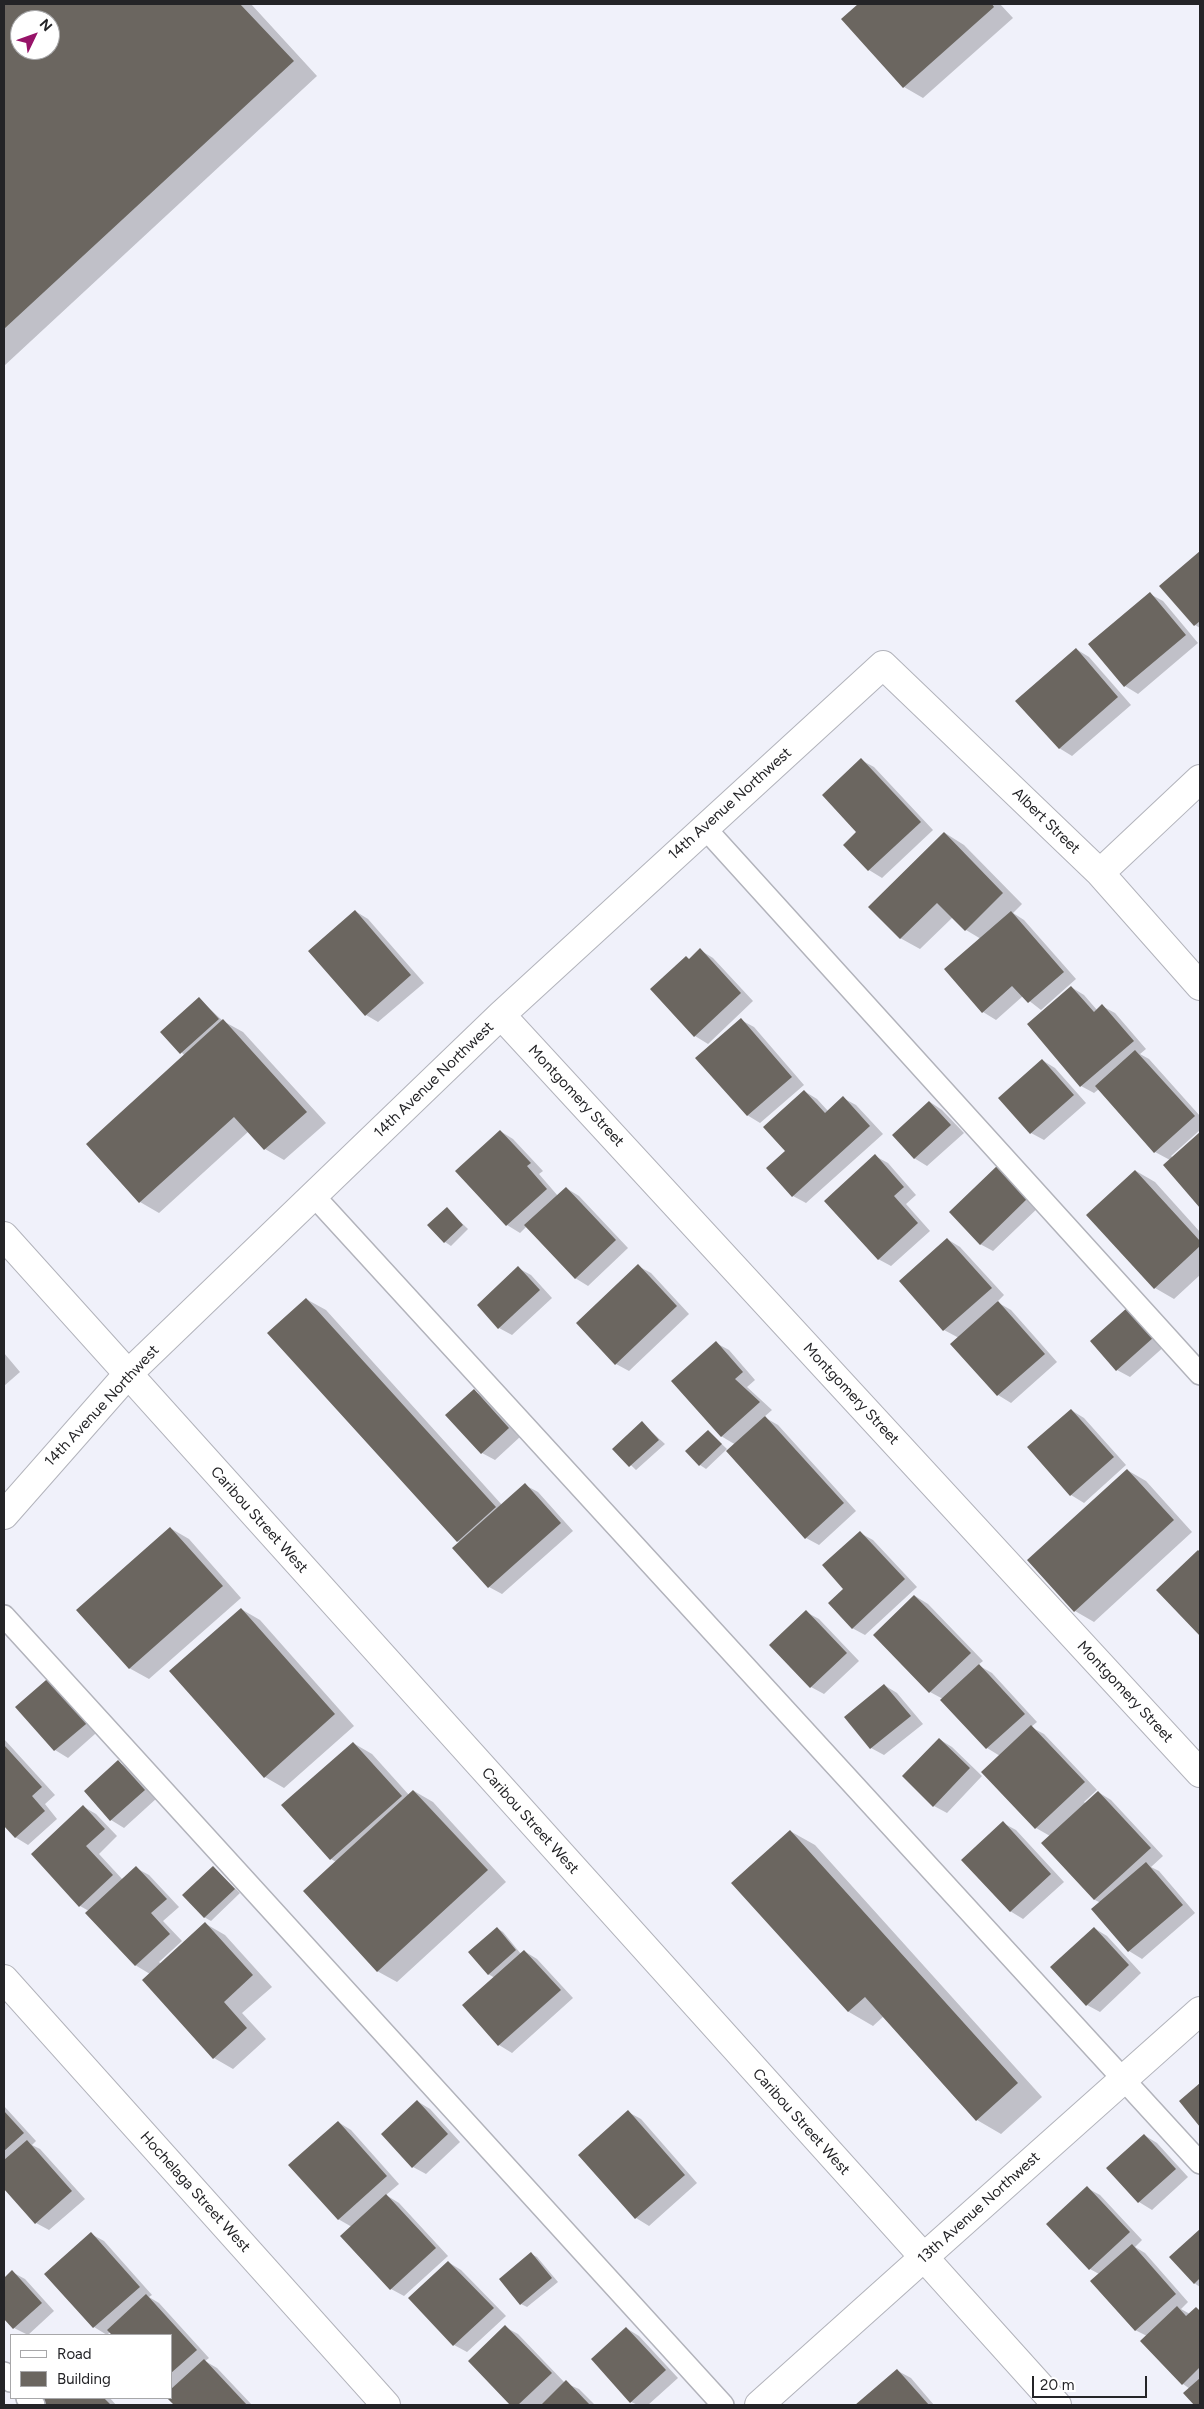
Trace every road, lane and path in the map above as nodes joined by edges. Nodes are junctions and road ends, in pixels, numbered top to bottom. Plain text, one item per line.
1 (883, 664) joint
2 (1200, 779) edge
3 (704, 827) junction
4 (1100, 873) junction
5 (1200, 986) edge
6 (501, 1015) junction
7 (314, 1196) junction
8 (4, 1236) edge
9 (128, 1374) junction
10 (1200, 1374) edge
11 (4, 1515) edge
12 (4, 1616) edge
13 (1200, 1773) edge
14 (4, 1979) edge
15 (1200, 2011) edge
16 (1124, 2079) junction
17 (1200, 2163) edge
18 (923, 2258) junction
19 (386, 2405) edge
20 (724, 2405) edge
21 (759, 2405) edge
22 (1057, 2405) edge

1 - 3 street, 14th Avenue Northwest
1 - 4 street, Albert Street
2 - 4 street
3 - 6 street, 14th Avenue Northwest
3 - 10 lane
4 - 5 street, Albert Street
6 - 7 street, 14th Avenue Northwest
6 - 13 street, Montgomery Street
7 - 9 street, 14th Avenue Northwest
7 - 16 lane
8 - 9 street, Caribou Street West
9 - 11 street, 14th Avenue Northwest
9 - 18 street, Caribou Street West
12 - 20 lane
14 - 19 street, Hochelaga Street West
15 - 16 street, 13th Avenue Northwest
16 - 17 lane
16 - 18 street, 13th Avenue Northwest
18 - 21 street, 13th Avenue Northwest
18 - 22 street, Caribou Street West

